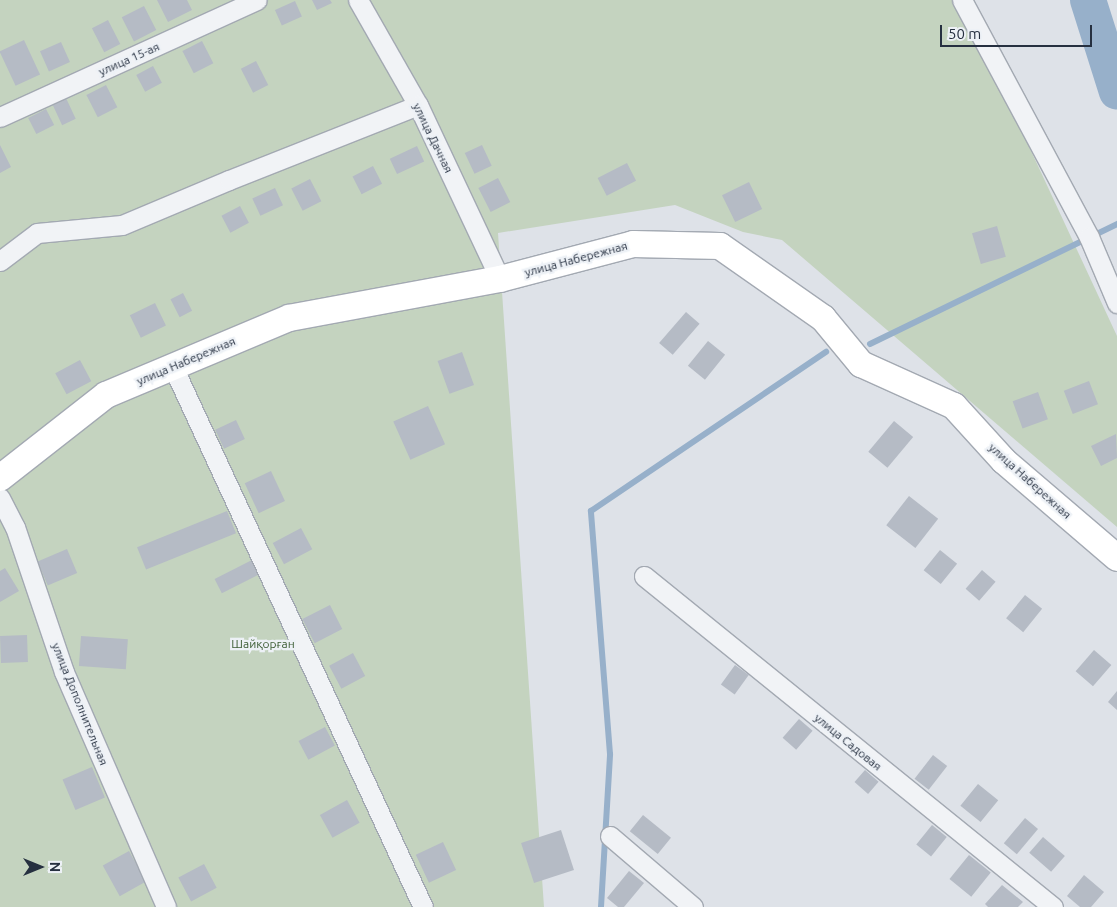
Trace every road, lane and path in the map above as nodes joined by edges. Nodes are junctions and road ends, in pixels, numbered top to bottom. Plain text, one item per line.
1 (257, 0) edge
2 (358, 0) edge
3 (962, 0) edge
4 (418, 105) junction
5 (0, 117) edge
6 (0, 261) edge
7 (500, 279) junction
8 (1117, 303) edge
9 (172, 367) junction
10 (0, 478) edge
11 (0, 498) edge
12 (1117, 558) edge
13 (644, 576) dead end
14 (610, 836) dead end
15 (166, 907) edge
16 (423, 907) edge
17 (693, 907) edge
18 (1053, 907) edge

1 - 5 street, улица 15-ая
2 - 4 street, улица Дачная
3 - 8 street
4 - 6 street
4 - 7 street, улица Дачная
7 - 9 street, улица Набережная
7 - 12 street, улица Набережная
9 - 10 street, улица Набережная
9 - 16 street
11 - 15 street, улица Дополнительная
13 - 18 street, улица Садовая
14 - 17 street

